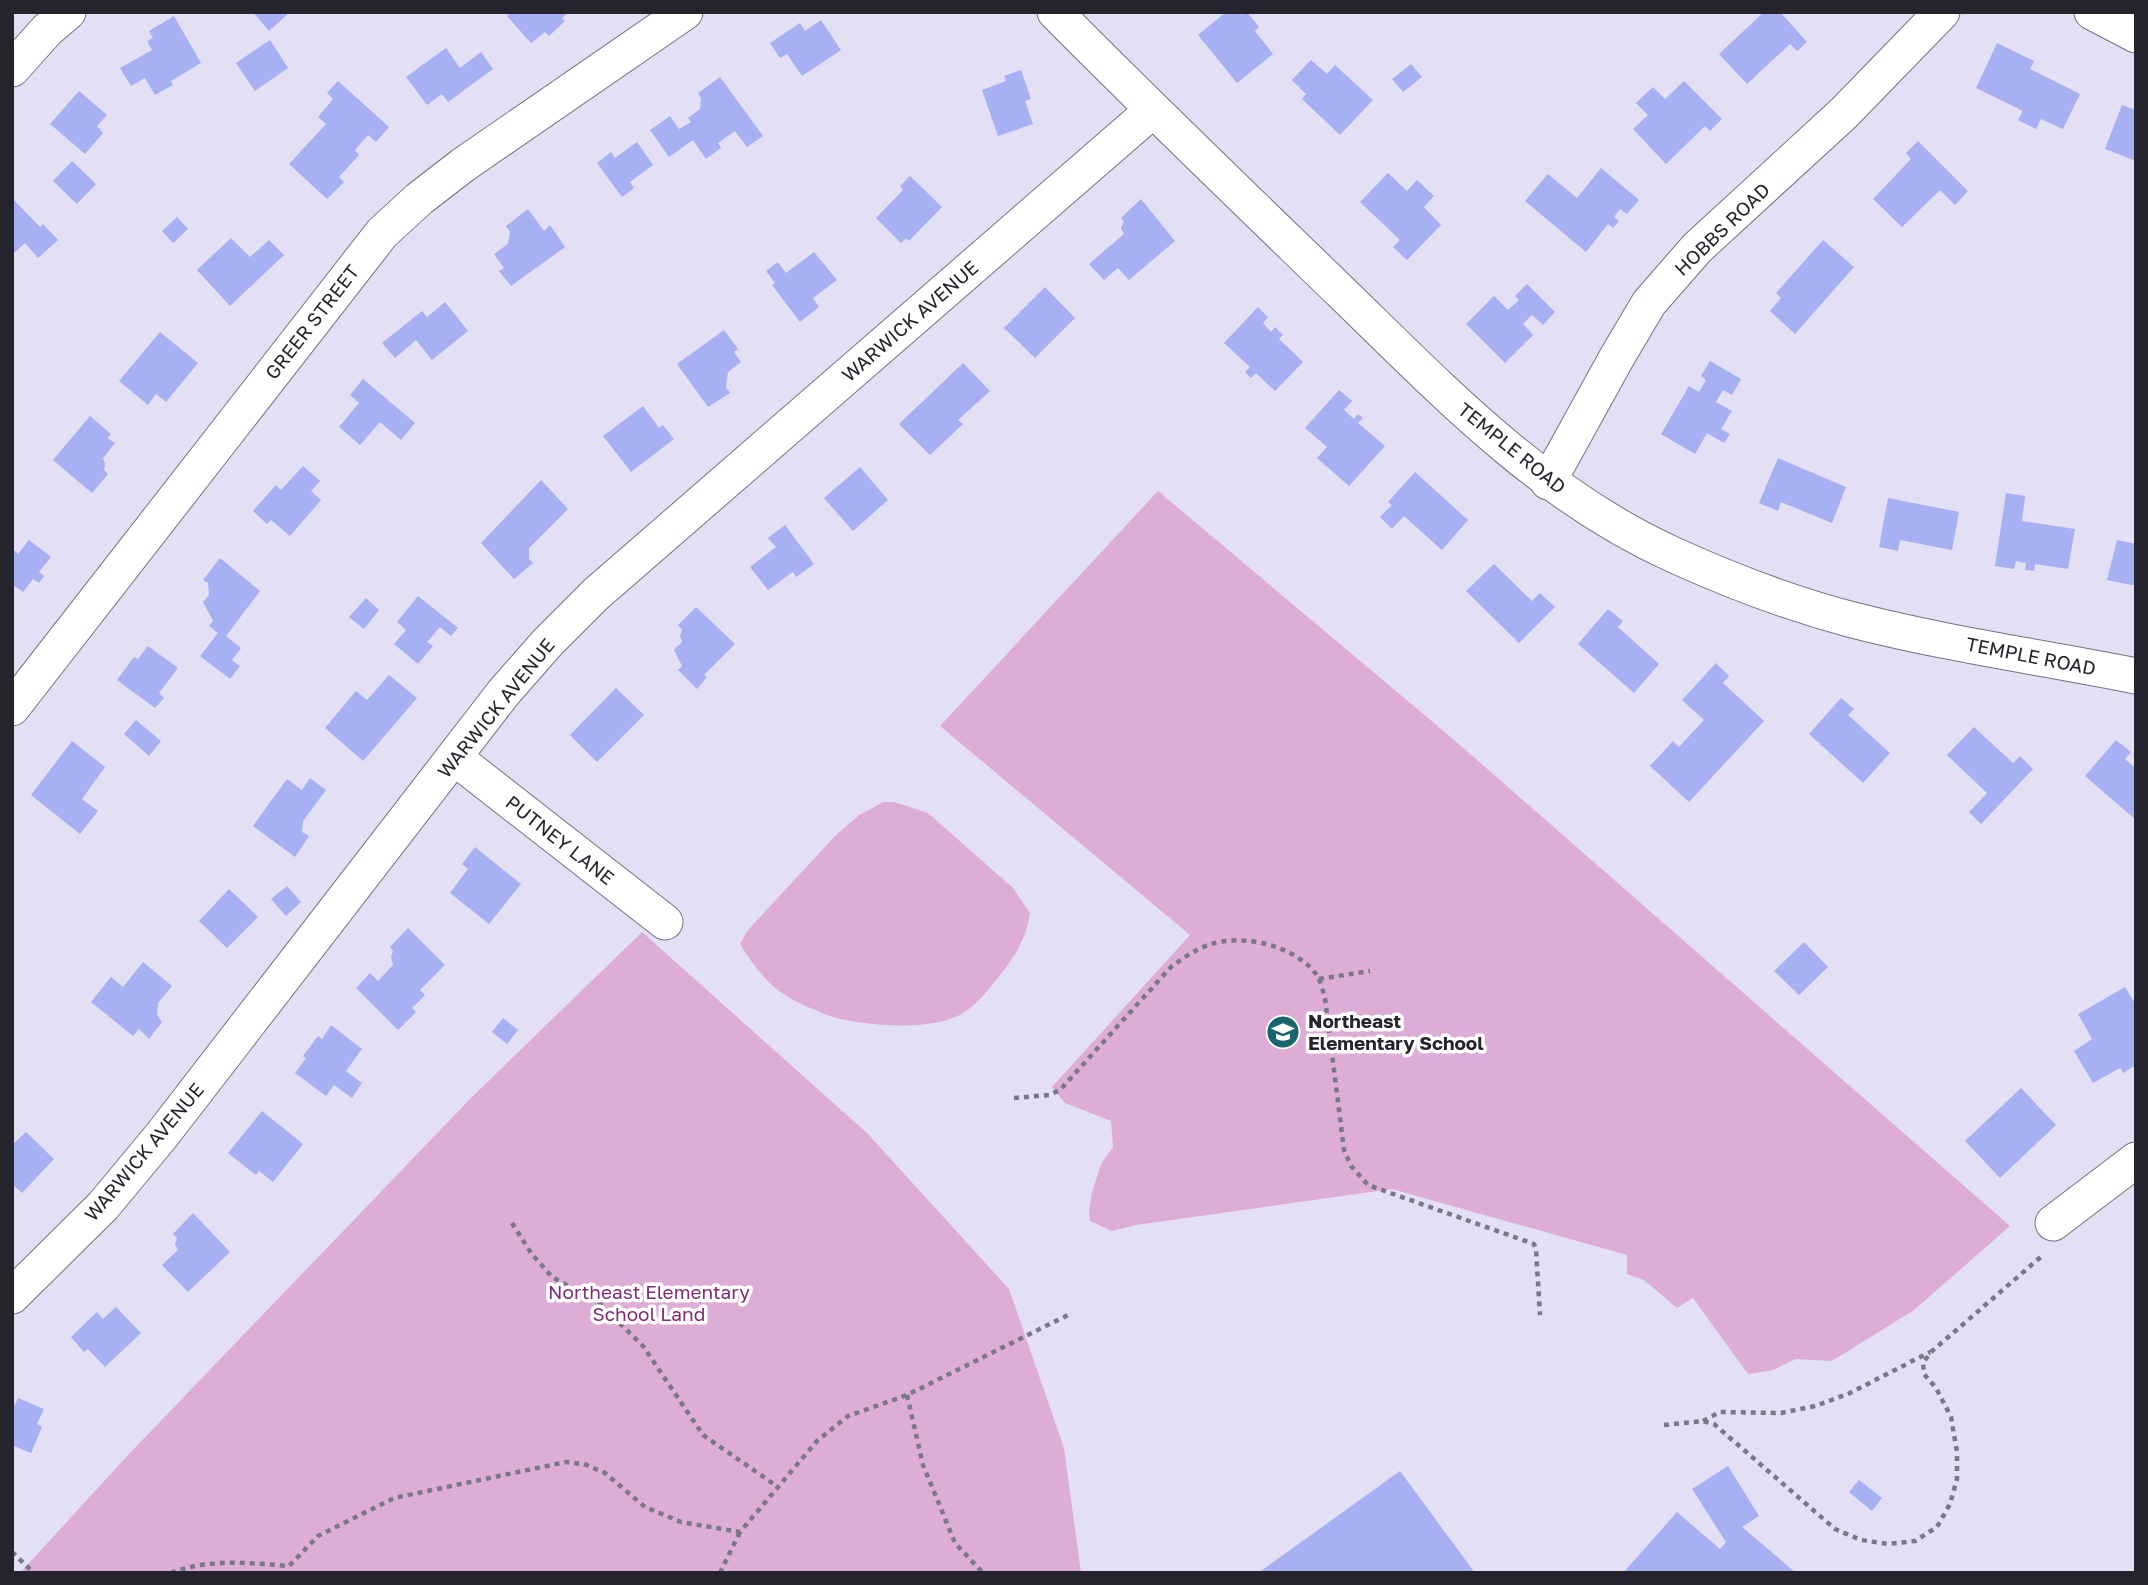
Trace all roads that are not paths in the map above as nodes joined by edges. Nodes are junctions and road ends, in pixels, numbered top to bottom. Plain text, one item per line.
1 (68, 12) edge
2 (684, 12) edge
3 (1055, 12) edge
4 (1942, 12) edge
5 (2092, 12) edge
6 (2136, 35) edge
7 (12, 69) edge
8 (1153, 110) junction
9 (1548, 482) junction
10 (2136, 676) edge
11 (12, 708) edge
12 (455, 758) junction
13 (665, 922) dead end
14 (2136, 1160) edge
15 (2053, 1223) road end
16 (12, 1296) edge

1 - 7 street
2 - 11 street, GREER STREET
3 - 8 street, TEMPLE ROAD
4 - 9 street, HOBBS ROAD
5 - 6 street
8 - 9 street, TEMPLE ROAD
8 - 12 street, WARWICK AVENUE
9 - 10 street, TEMPLE ROAD
12 - 13 street, PUTNEY LANE
12 - 16 street, WARWICK AVENUE
14 - 15 street

